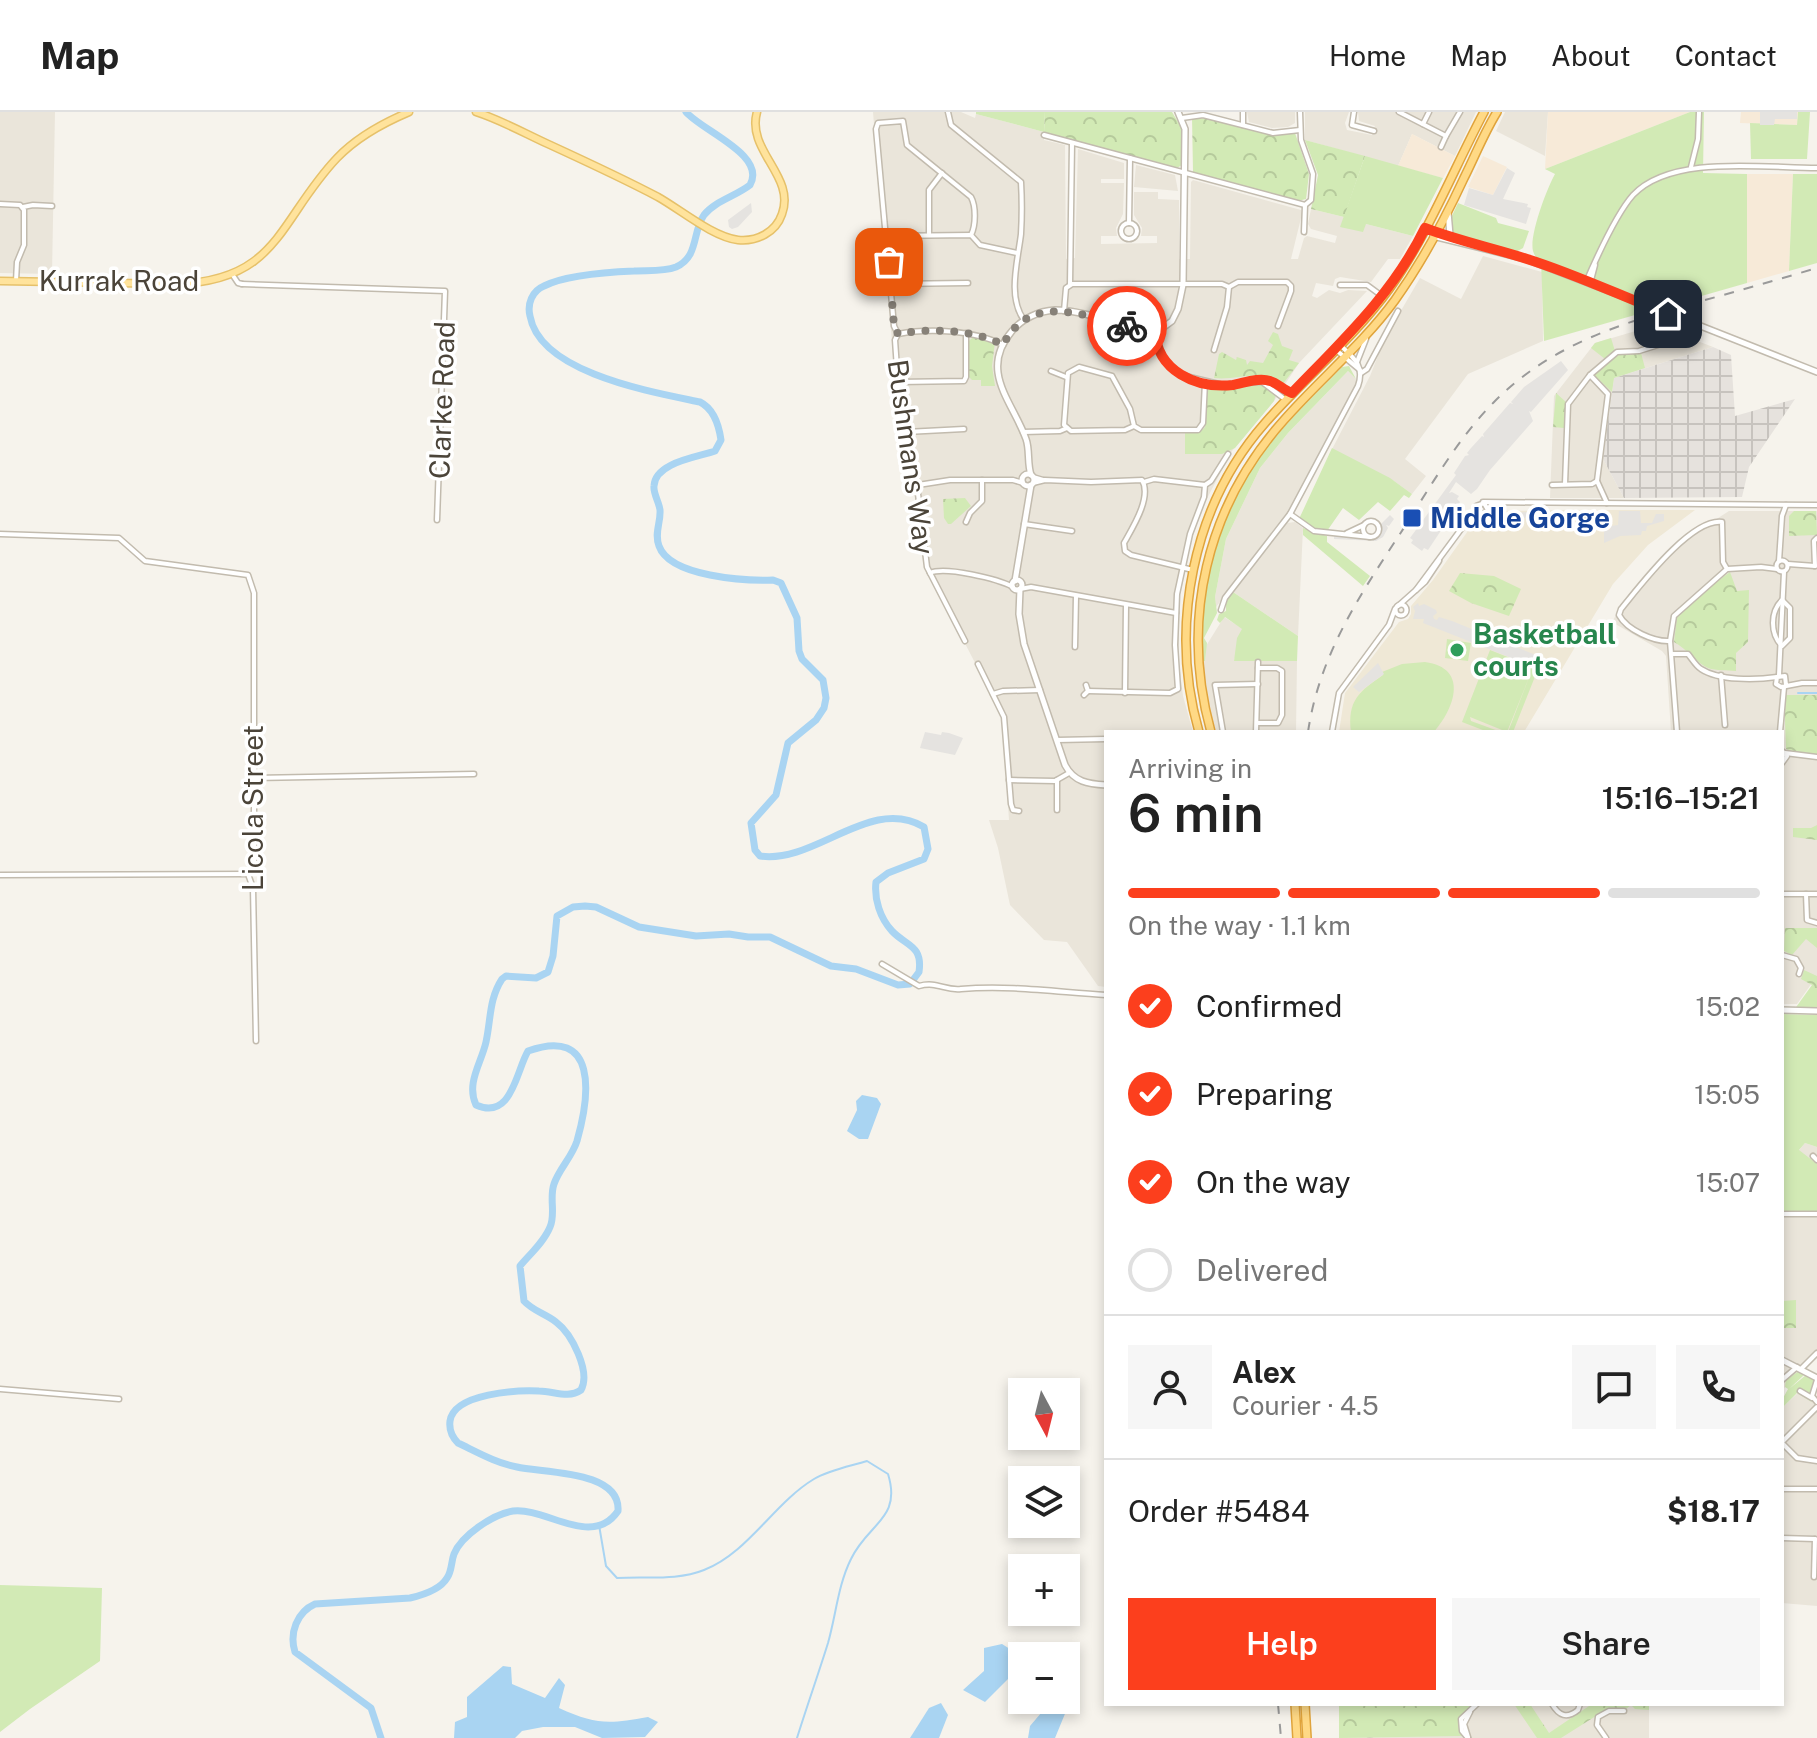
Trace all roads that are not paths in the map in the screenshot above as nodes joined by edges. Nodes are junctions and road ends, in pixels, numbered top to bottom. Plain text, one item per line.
1 (409, 112) edge
2 (476, 112) edge
3 (757, 112) edge
4 (948, 112) edge
5 (1178, 112) edge
6 (1243, 112) edge
7 (1300, 112) edge
8 (1354, 112) edge
9 (1399, 112) edge
10 (1429, 112) edge
11 (1460, 112) edge
12 (1497, 112) edge
13 (1699, 112) edge
14 (1482, 113) edge
15 (1183, 119) junction
16 (1423, 124) junction
17 (1243, 125) junction
18 (1300, 130) junction
19 (1374, 131) dead end
20 (1044, 135) dead end
21 (1446, 136) junction
22 (1073, 143) junction
23 (1441, 147) dead end
24 (1131, 159) junction
25 (1691, 167) junction
26 (1817, 168) edge
27 (942, 173) junction
28 (1185, 173) junction
29 (0, 204) edge
30 (1305, 205) junction
31 (52, 206) dead end
32 (23, 207) junction
33 (1448, 207) junction
34 (1129, 223) junction
35 (1424, 230) junction
36 (1304, 232) dead end
37 (1434, 234) junction
38 (929, 235) junction
39 (971, 235) junction
40 (1450, 235) junction
41 (886, 236) junction
42 (1474, 246) junction
43 (1017, 253) junction
44 (234, 273) junction
45 (0, 281) edge
46 (16, 281) junction
47 (968, 283) dead end
48 (1588, 283) junction
49 (891, 284) junction
50 (1071, 284) junction
51 (1184, 284) junction
52 (1340, 285) dead end
53 (1229, 287) junction
54 (1383, 297) junction
55 (1065, 311) junction
56 (1398, 311) dead end
57 (1024, 320) junction
58 (1278, 326) dead end
59 (1371, 330) junction
60 (1153, 332) junction
61 (966, 333) junction
62 (898, 334) junction
63 (1688, 341) dead end
64 (1003, 345) junction
65 (1338, 348) junction
66 (1214, 350) dead end
67 (1346, 356) junction
68 (1357, 362) junction
69 (1051, 371) dead end
70 (1361, 371) junction
71 (1817, 372) edge
72 (1590, 375) junction
73 (1066, 377) junction
74 (1260, 381) junction
75 (898, 382) junction
76 (1205, 382) junction
77 (1289, 397) junction
78 (1305, 398) junction
79 (1134, 426) junction
80 (1066, 427) junction
81 (964, 429) dead end
82 (906, 432) junction
83 (1024, 433) junction
84 (1228, 454) dead end
85 (982, 480) junction
86 (1028, 480) junction
87 (1597, 481) junction
88 (1144, 482) junction
89 (1565, 484) junction
90 (918, 485) junction
91 (1205, 485) junction
92 (1552, 485) dead end
93 (1483, 502) junction
94 (1607, 503) junction
95 (1502, 504) junction
96 (1776, 504) junction
97 (1786, 504) junction
98 (1817, 505) edge
99 (1476, 509) junction
100 (1488, 510) junction
101 (1290, 514) junction
102 (1481, 515) junction
103 (1782, 516) junction
104 (437, 520) dead end
105 (966, 522) dead end
106 (1466, 522) junction
107 (1024, 524) junction
108 (1364, 524) junction
109 (1072, 531) dead end
110 (1344, 533) junction
111 (0, 534) edge
112 (1370, 537) junction
113 (1817, 538) edge
114 (1442, 554) junction
115 (1183, 565) junction
116 (1782, 566) junction
117 (1816, 566) edge
118 (1194, 567) junction
119 (1727, 569) junction
120 (930, 573) junction
121 (1017, 585) junction
122 (1415, 590) junction
123 (1076, 596) junction
124 (1126, 605) junction
125 (1396, 607) junction
126 (1406, 609) junction
127 (1221, 610) dead end
128 (1176, 613) junction
129 (1402, 615) junction
130 (1389, 625) junction
131 (965, 641) dead end
132 (1670, 641) junction
133 (1076, 649) dead end
134 (1672, 654) junction
135 (978, 664) dead end
136 (1721, 675) junction
137 (1781, 681) junction
138 (1817, 683) edge
139 (1258, 684) junction
140 (1040, 690) junction
141 (1086, 690) dead end
142 (1125, 693) junction
143 (993, 694) junction
144 (1257, 723) junction
145 (1725, 725) dead end
146 (1198, 730) edge
147 (1210, 730) edge
148 (1223, 730) edge
149 (1256, 730) edge
150 (1332, 730) edge
151 (1677, 730) edge
152 (1780, 730) edge
153 (1104, 739) edge
154 (1057, 741) junction
155 (1784, 750) edge
156 (1800, 756) junction
157 (1817, 757) edge
158 (1784, 764) edge
159 (1068, 772) junction
160 (474, 774) dead end
161 (254, 778) junction
162 (1009, 780) junction
163 (1058, 780) junction
164 (1104, 785) edge
165 (1057, 810) dead end
166 (1019, 811) dead end
167 (248, 874) junction
168 (0, 875) edge
169 (1784, 894) edge
170 (1806, 894) junction
171 (1817, 894) edge
172 (1817, 923) edge
173 (1784, 956) edge
174 (882, 964) dead end
175 (1799, 974) dead end
176 (1104, 995) edge
177 (1784, 1011) edge
178 (1817, 1011) edge
179 (256, 1041) dead end
180 (1784, 1214) edge
181 (1817, 1214) edge
182 (1817, 1353) edge
183 (1784, 1361) edge
184 (1801, 1369) junction
185 (1784, 1379) edge
186 (1817, 1379) edge
187 (0, 1389) edge
188 (1800, 1391) dead end
189 (119, 1399) dead end
190 (1815, 1404) edge
191 (1784, 1439) edge
192 (1784, 1443) edge
193 (1817, 1461) edge
194 (1784, 1489) edge
195 (1817, 1489) edge
196 (1784, 1538) edge
197 (1816, 1539) edge
198 (1814, 1577) dead end
199 (1295, 1706) edge
200 (1305, 1706) edge
201 (1475, 1706) edge
202 (1554, 1706) edge
203 (1579, 1706) edge
204 (1624, 1711) dead end
205 (1297, 1738) edge
206 (1307, 1738) edge
207 (1468, 1738) edge
208 (1606, 1738) edge

1 - 44 main road, Kurrak Road
2 - 3 main road
4 - 43 street
5 - 15 street
6 - 17 street
7 - 18 street
8 - 19 street
9 - 16 street
10 - 16 street
11 - 21 street
12 - 33 highway
13 - 25 street
14 - 35 highway
15 - 17 street
15 - 28 street
16 - 21 street
17 - 18 street
18 - 30 street
20 - 22 street
21 - 23 street
22 - 24 street
22 - 50 street
24 - 28 street
24 - 34 street
25 - 26 street
25 - 48 street
27 - 38 street
27 - 39 street
27 - 41 street, Bushmans Way
28 - 30 street
28 - 51 street
29 - 32 street
30 - 36 street
31 - 32 street
32 - 46 street
33 - 37 highway
33 - 40 street
34 - 34 street
35 - 37 highway
35 - 54 highway
37 - 40 street
37 - 42 street
37 - 59 highway
38 - 39 street
38 - 41 street
39 - 43 street
40 - 42 street
41 - 49 street, Bushmans Way
42 - 48 street
43 - 57 street
44 - 46 main road, Kurrak Road
44 - 104 street, Clarke Road
45 - 46 main road, Kurrak Road
47 - 49 street
48 - 71 street, bridge
49 - 62 street, Bushmans Way
50 - 51 street
50 - 55 street
51 - 53 street
51 - 60 street
52 - 54 street
53 - 58 street
53 - 66 street
54 - 65 highway
55 - 57 street
55 - 60 street
56 - 70 street
57 - 64 street
59 - 67 highway
59 - 68 street
60 - 76 street
61 - 62 street
61 - 64 street
61 - 75 street
62 - 75 street, Bushmans Way
63 - 72 street
64 - 83 street
65 - 67 street
65 - 77 highway
67 - 68 street
67 - 70 street
67 - 78 highway
68 - 70 street
69 - 73 street
70 - 101 street
72 - 87 street
72 - 89 street
73 - 79 street
73 - 80 street
74 - 76 street
74 - 77 street
74 - 77 street
75 - 82 street, Bushmans Way
76 - 79 street
77 - 78 highway
77 - 118 highway
78 - 147 highway
79 - 80 street
80 - 83 street
81 - 82 street
82 - 90 street, Bushmans Way
83 - 86 street
84 - 91 street
85 - 86 street
85 - 90 street
85 - 105 street
86 - 88 street
86 - 107 street
87 - 89 street
87 - 94 street
88 - 91 street
88 - 115 street
89 - 92 street
90 - 120 street, Bushmans Way
91 - 115 street
93 - 95 street
93 - 99 street
93 - 100 street
94 - 95 street
94 - 96 street
95 - 100 street
96 - 97 street
96 - 103 street
97 - 98 street
97 - 103 street
99 - 102 street
99 - 106 street
100 - 102 street
101 - 110 street
101 - 127 street
102 - 106 street
103 - 116 street
106 - 114 street
107 - 109 street
107 - 121 street
108 - 110 street
108 - 112 street
108 - 112 street
110 - 112 street
111 - 161 street, Licola Street
113 - 117 street
114 - 122 street
114 - 122 street
115 - 118 street
115 - 128 street
116 - 117 street
116 - 119 street
116 - 137 street
118 - 146 highway
119 - 132 street
119 - 132 street
120 - 121 street
120 - 131 street, Bushmans Way
121 - 123 street
121 - 140 street
122 - 125 street
122 - 126 street
123 - 124 street
123 - 133 street
124 - 128 street
124 - 142 street
125 - 126 street
125 - 129 street
125 - 130 street
126 - 129 street
128 - 142 street
129 - 130 street
130 - 150 street
132 - 134 street
134 - 136 street
134 - 151 street
135 - 143 street
136 - 137 street
136 - 145 street
137 - 138 street
137 - 152 street
139 - 144 street
139 - 144 street
139 - 148 street
140 - 143 street
140 - 154 street
141 - 142 street
143 - 162 street
144 - 149 street
153 - 154 street
154 - 159 street
155 - 156 street
156 - 157 street
156 - 158 street
159 - 163 street
159 - 164 street
160 - 161 street
161 - 167 street, Licola Street
162 - 163 street
162 - 166 street
163 - 165 street
167 - 168 street
167 - 179 street, Licola Street
169 - 170 street
170 - 171 street
170 - 172 street
173 - 175 street
174 - 176 street
177 - 178 street
180 - 181 street
182 - 184 street
183 - 184 street
184 - 185 street
184 - 186 street
186 - 190 street
187 - 189 street
188 - 190 street
190 - 191 street
192 - 193 street
194 - 195 street
196 - 197 street
197 - 198 street
199 - 205 highway
200 - 206 highway
201 - 207 street
202 - 203 street
204 - 208 street

